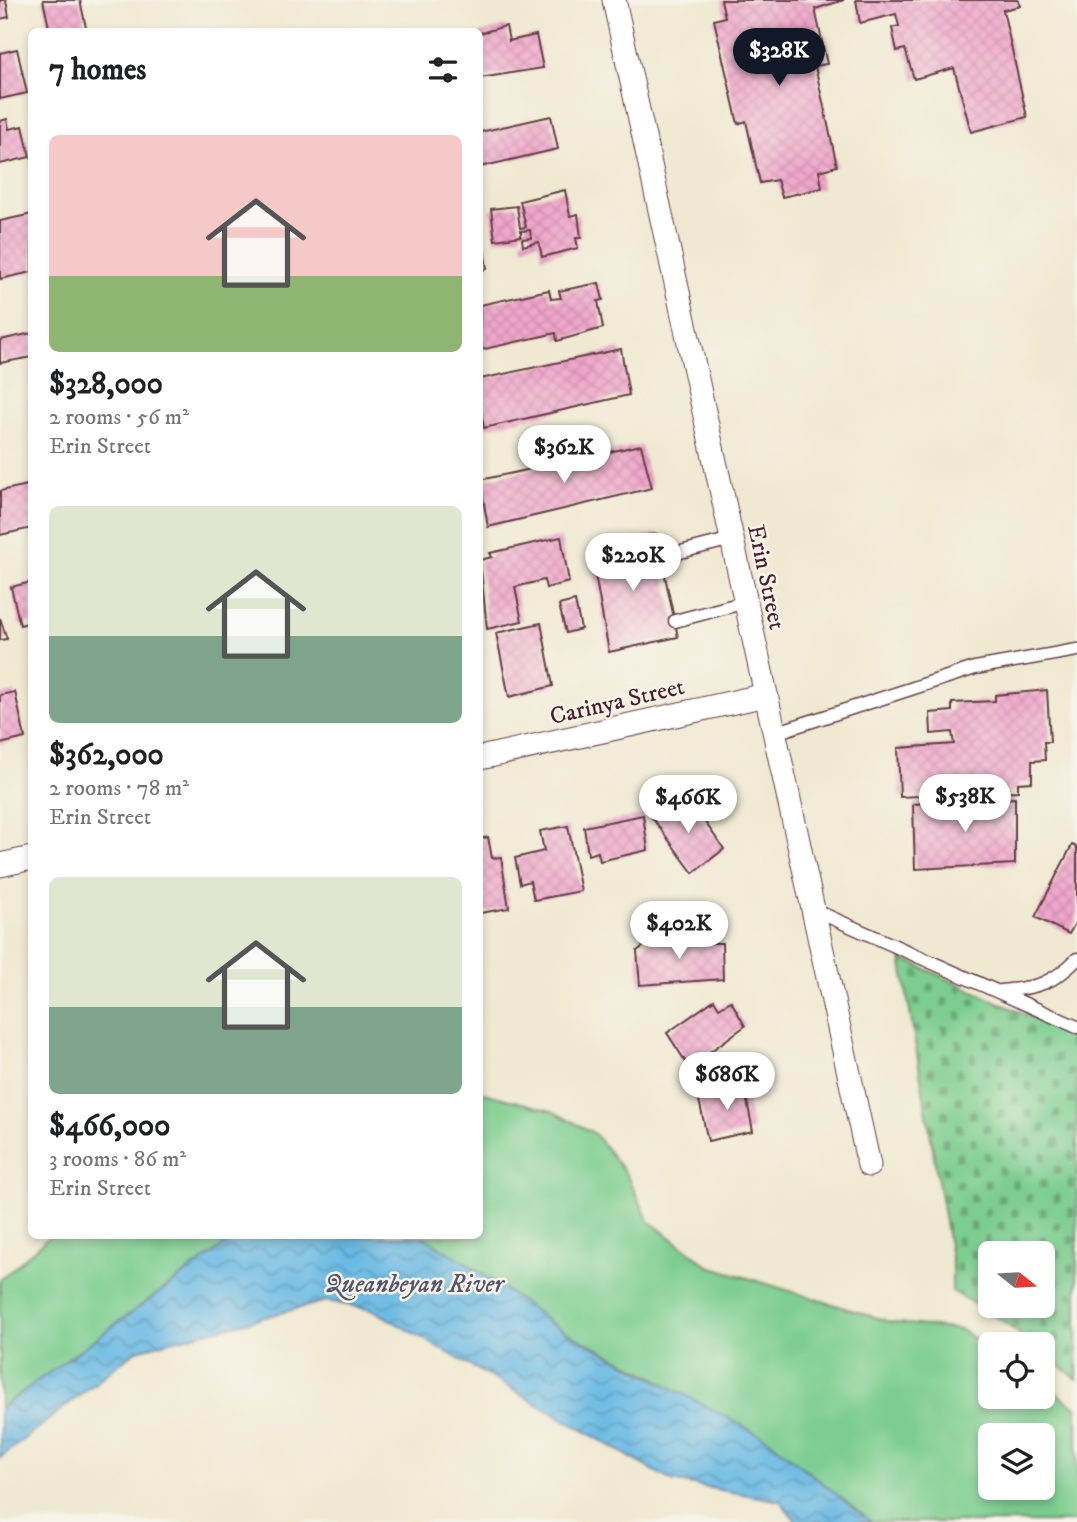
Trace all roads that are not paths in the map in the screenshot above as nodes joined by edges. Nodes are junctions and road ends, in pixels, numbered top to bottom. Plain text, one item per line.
1 (614, 0) edge
2 (732, 539) junction
3 (661, 557) dead end
4 (746, 602) junction
5 (675, 621) dead end
6 (1077, 650) edge
7 (766, 695) junction
8 (775, 733) junction
9 (483, 757) edge
10 (28, 859) edge
11 (0, 865) edge
12 (814, 911) junction
13 (1077, 959) edge
14 (997, 992) junction
15 (1077, 1027) edge
16 (869, 1165) dead end

1 - 2 street, Erin Street
2 - 3 lane
2 - 4 street, Erin Street
4 - 5 lane
4 - 7 street, Erin Street
6 - 8 lane
7 - 8 street, Erin Street
7 - 9 street, Carinya Street
8 - 12 street, Erin Street
10 - 11 street
12 - 14 lane
12 - 16 street, Erin Street
13 - 14 lane
14 - 15 lane

